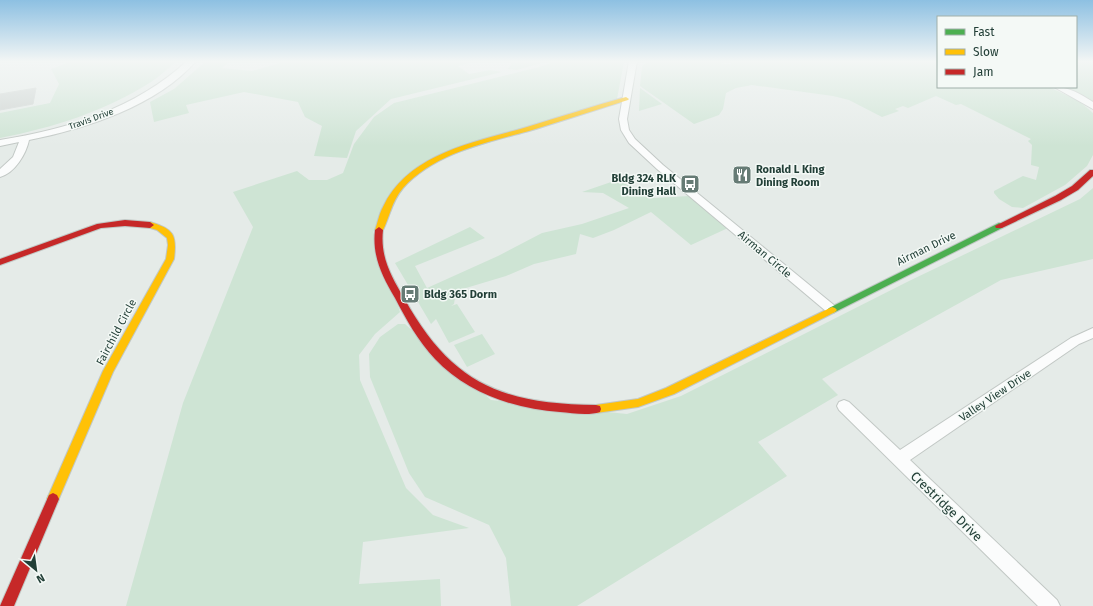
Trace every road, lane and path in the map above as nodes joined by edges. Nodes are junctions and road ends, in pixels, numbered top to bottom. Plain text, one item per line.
1 (156, 89) edge
2 (628, 89) edge
3 (1063, 89) edge
4 (626, 99) junction
5 (1093, 106) edge
6 (25, 138) junction
7 (0, 143) edge
8 (1093, 172) edge
9 (0, 174) edge
10 (0, 262) edge
11 (831, 309) junction
12 (1093, 333) edge
13 (844, 406) dead end
14 (899, 459) junction
15 (7, 606) edge
16 (1051, 606) edge

1 - 6 street, Travis Drive
2 - 4 street
3 - 5 street
4 - 11 street, Airman Circle
4 - 11 street
6 - 7 street, Travis Drive
6 - 9 street
8 - 11 street, Airman Drive
10 - 15 street, Fairchild Circle
12 - 14 street, Valley View Drive
13 - 14 street, Crestridge Drive
14 - 16 street, Crestridge Drive

